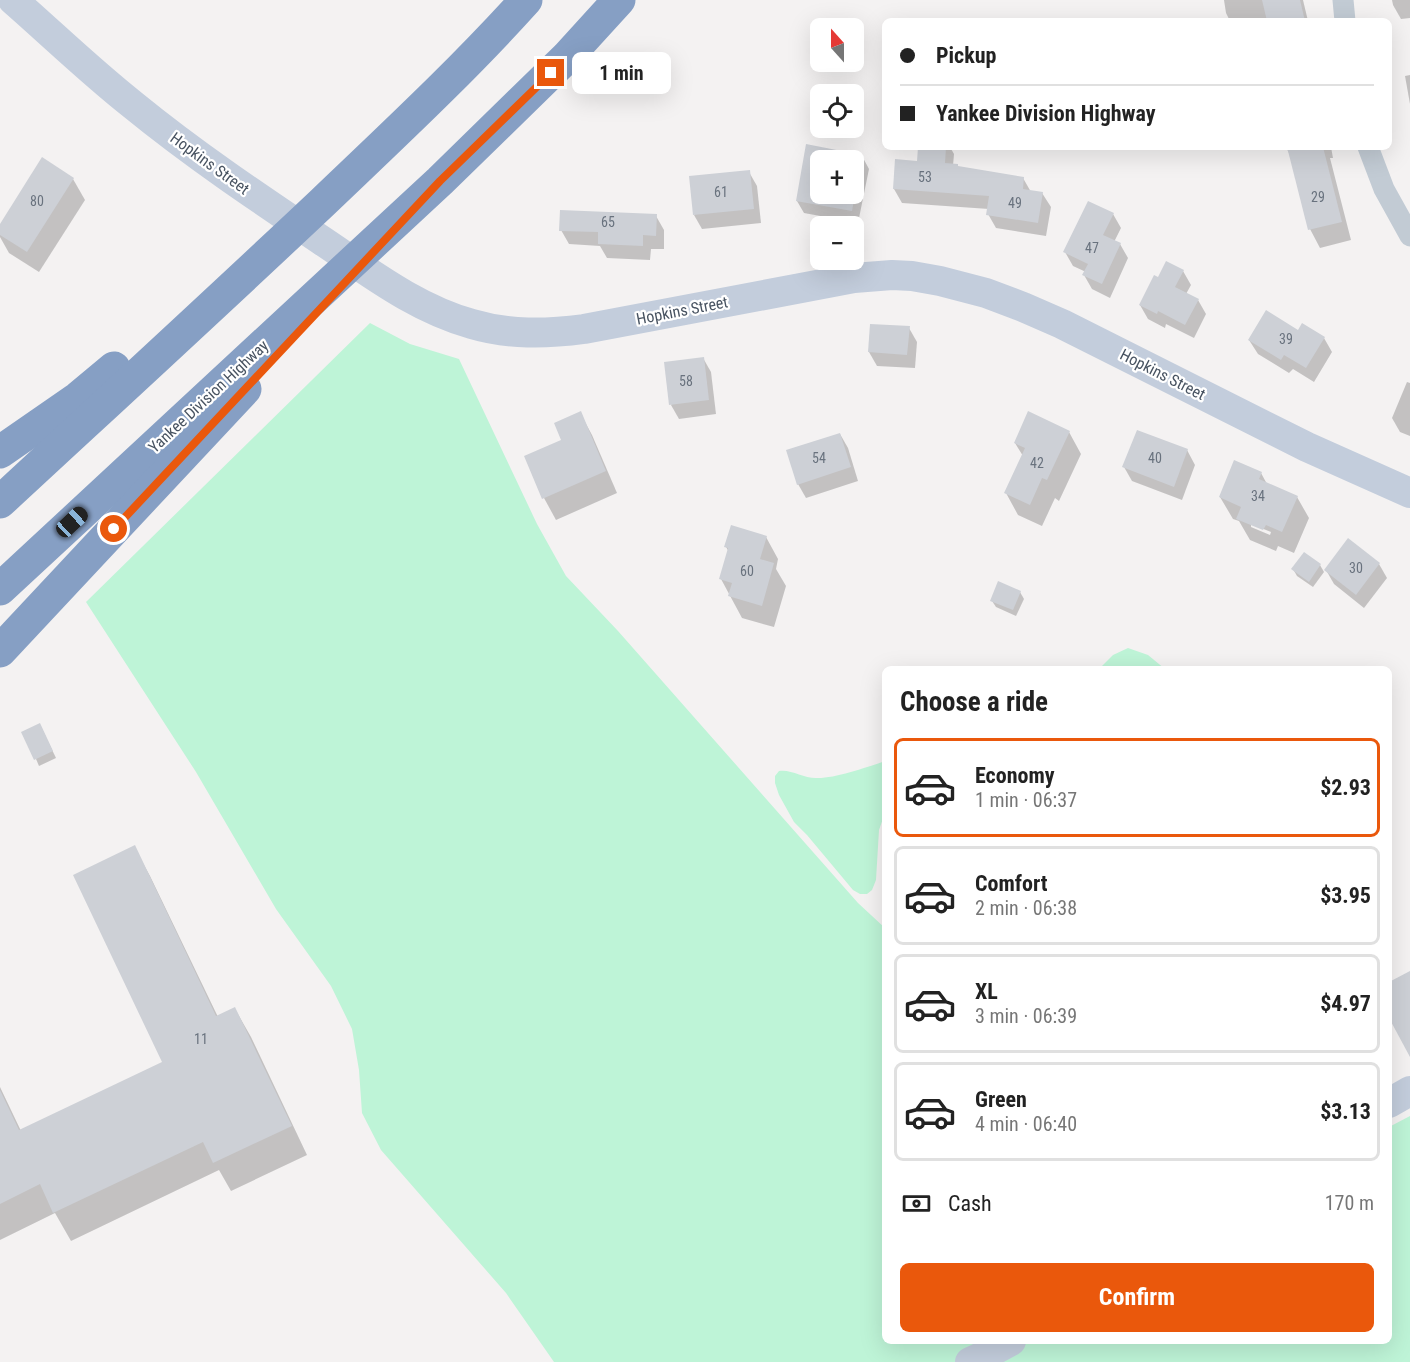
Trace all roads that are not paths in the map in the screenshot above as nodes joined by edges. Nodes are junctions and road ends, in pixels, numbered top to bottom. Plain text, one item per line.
1 (13, 0) edge
2 (526, 0) edge
3 (619, 0) edge
4 (1343, 0) edge
5 (1345, 18) edge
6 (1369, 150) edge
7 (372, 155) junction
8 (440, 181) junction
9 (1410, 236) edge
10 (0, 452) edge
11 (1410, 493) edge
12 (0, 502) edge
13 (0, 589) edge
14 (0, 651) edge
15 (1410, 1091) edge
16 (1392, 1101) edge
17 (1005, 1344) edge
18 (970, 1362) edge

1 - 11 main road, Hopkins Street
2 - 7 highway
3 - 8 highway, Yankee Division Highway
4 - 5 street
6 - 9 street
7 - 10 highway
7 - 12 highway
8 - 13 highway, Yankee Division Highway
8 - 14 highway
15 - 16 main road
17 - 18 main road

